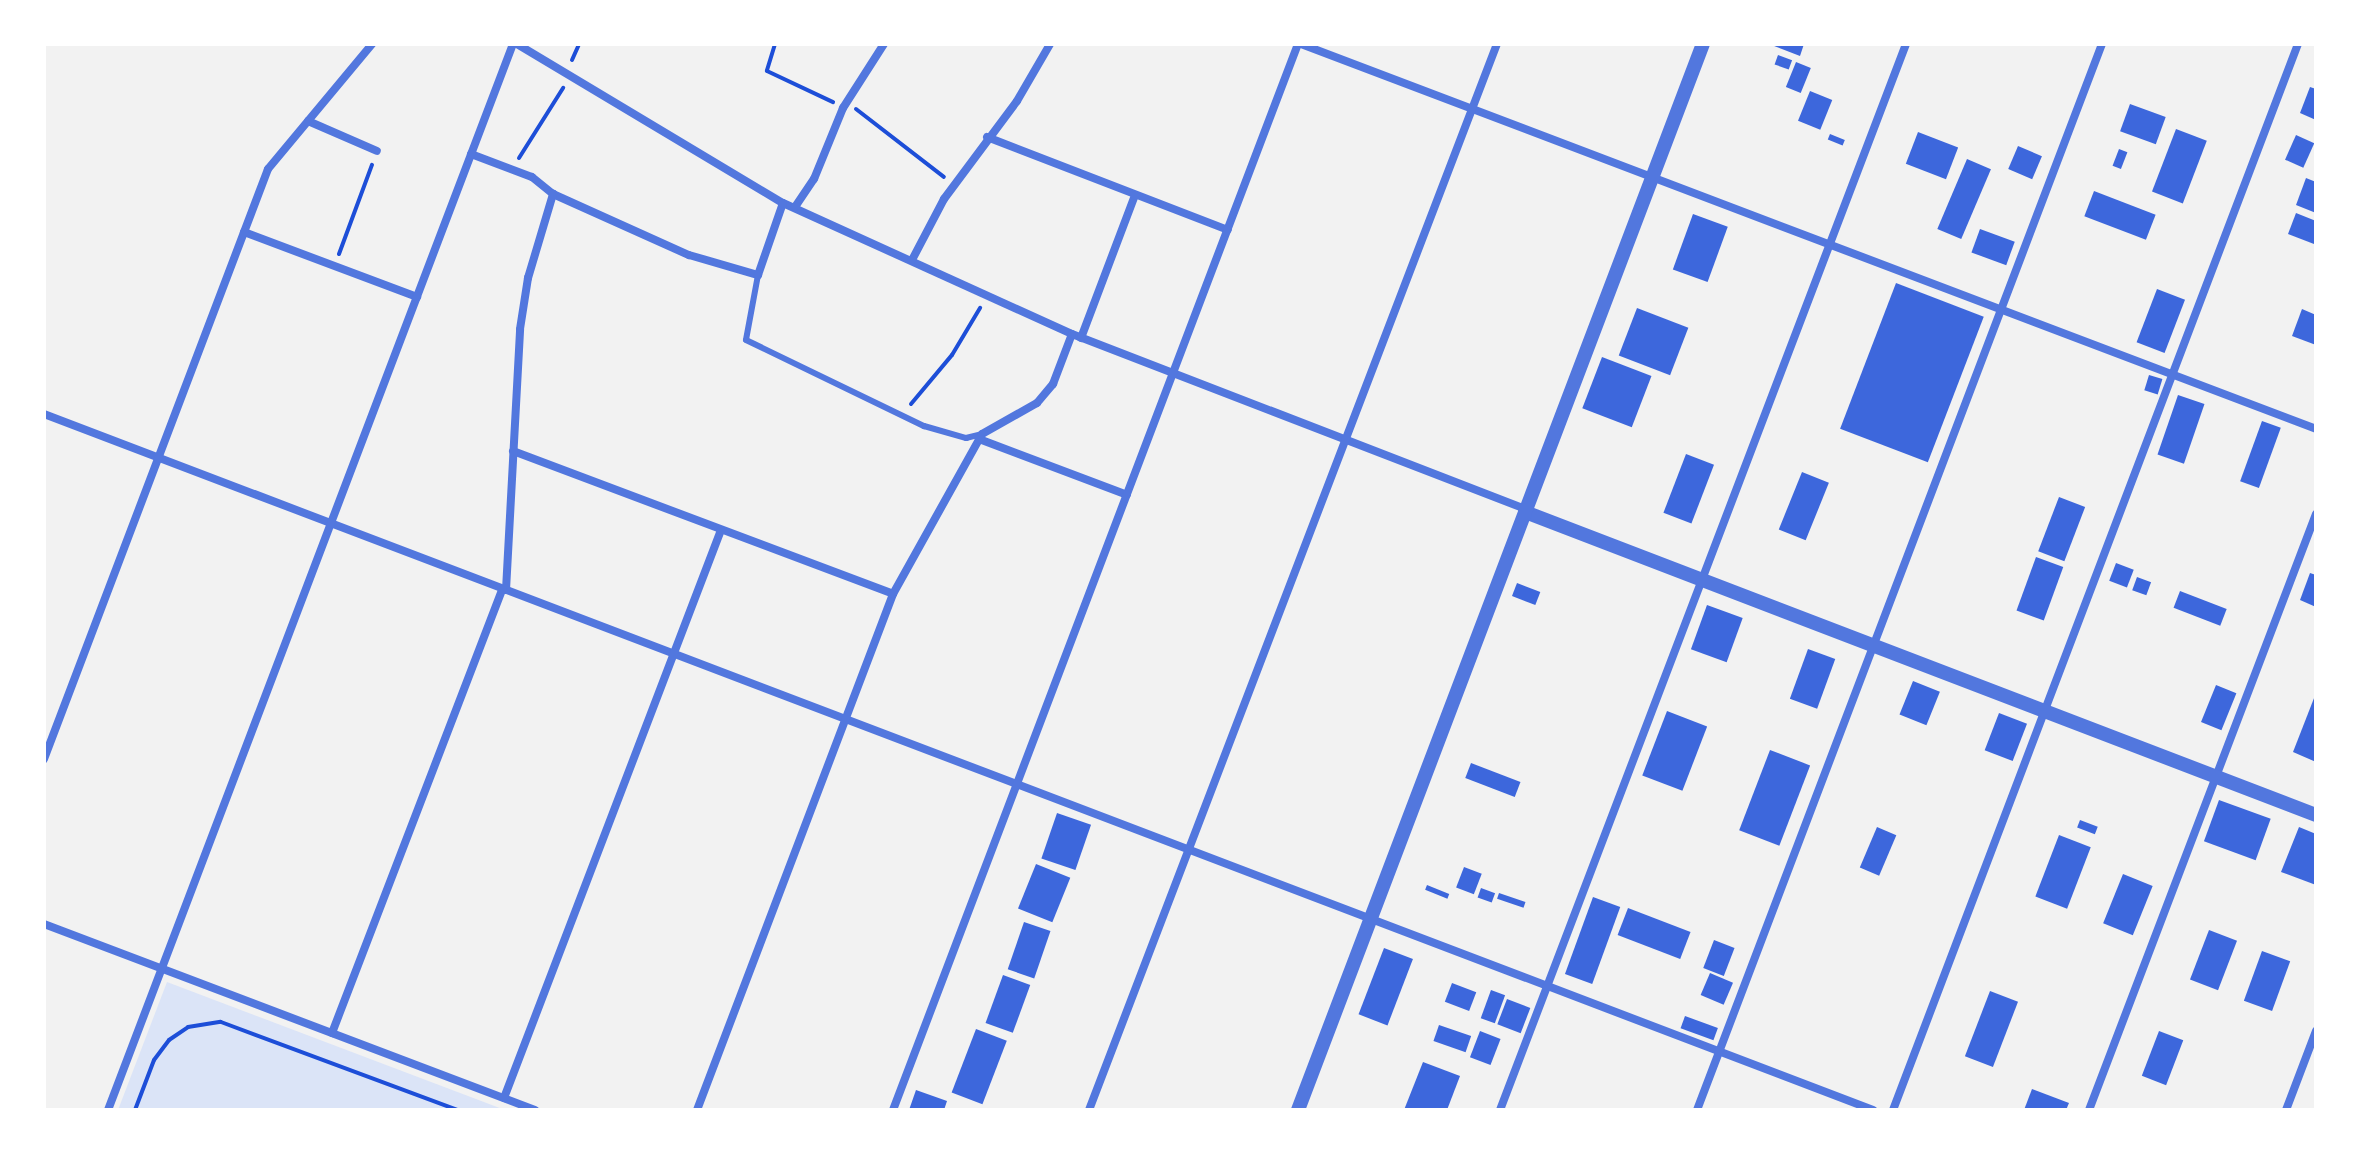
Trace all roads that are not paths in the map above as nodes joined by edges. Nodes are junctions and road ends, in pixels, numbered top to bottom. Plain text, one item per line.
1 (372, 44) edge
2 (515, 44) edge
3 (884, 44) edge
4 (1050, 44) edge
5 (1300, 44) edge
6 (1497, 44) edge
7 (1703, 44) edge
8 (1906, 44) edge
9 (2102, 44) edge
10 (2298, 44) edge
11 (1473, 108) junction
12 (308, 121) junction
13 (987, 137) junction
14 (377, 151) road end
15 (471, 154) junction
16 (1652, 178) junction
17 (553, 194) junction
18 (1135, 195) junction
19 (783, 203) junction
20 (795, 207) junction
21 (1228, 230) junction
22 (244, 232) junction
23 (1830, 245) junction
24 (912, 260) junction
25 (758, 275) junction
26 (417, 297) junction
27 (2002, 309) junction
28 (1077, 336) junction
29 (1173, 373) junction
30 (2173, 374) junction
31 (44, 414) edge
32 (2316, 429) edge
33 (980, 437) junction
34 (1343, 439) junction
35 (513, 451) junction
36 (159, 457) junction
37 (1127, 495) junction
38 (1526, 511) junction
39 (2316, 514) edge
40 (331, 523) junction
41 (721, 530) junction
42 (1702, 580) junction
43 (504, 589) junction
44 (893, 594) junction
45 (1873, 645) junction
46 (674, 653) junction
47 (2045, 711) junction
48 (845, 719) junction
49 (44, 759) edge
50 (2216, 776) junction
51 (1017, 784) junction
52 (2316, 815) edge
53 (1188, 850) junction
54 (1370, 919) junction
55 (44, 924) edge
56 (162, 968) junction
57 (1548, 986) junction
58 (2316, 1031) edge
59 (332, 1033) junction
60 (1719, 1052) junction
61 (504, 1098) junction
62 (108, 1110) edge
63 (535, 1110) edge
64 (697, 1110) edge
65 (893, 1110) edge
66 (1089, 1110) edge
67 (1298, 1110) edge
68 (1500, 1110) edge
69 (1697, 1110) edge
70 (1873, 1110) edge
71 (1893, 1110) edge
72 (2089, 1110) edge
73 (2286, 1110) edge

1 - 12 street
2 - 15 street
2 - 19 street
3 - 20 street
4 - 13 street
5 - 11 street
5 - 21 street
6 - 11 street
7 - 16 street
8 - 23 street
9 - 27 street
10 - 30 street
11 - 16 street
11 - 34 street
12 - 14 street
12 - 22 street
13 - 18 street
13 - 24 street
15 - 17 street
15 - 26 street
16 - 23 street
16 - 38 street
17 - 25 street
17 - 35 street
18 - 21 street
18 - 28 street
19 - 20 street
19 - 25 street
20 - 24 street
21 - 29 street
22 - 26 street
22 - 36 street
23 - 27 street
23 - 42 street
24 - 28 street
25 - 33 lane
26 - 40 street
27 - 30 street
27 - 45 street
28 - 29 street
28 - 33 street
29 - 34 street
29 - 37 street
30 - 32 street
30 - 47 street
31 - 36 street
33 - 37 street
33 - 44 street
34 - 38 street
34 - 53 street
35 - 41 street
35 - 43 street
36 - 40 street
36 - 49 street
37 - 51 street
38 - 42 street
38 - 54 street
39 - 50 street
40 - 43 street
40 - 56 street
41 - 44 street
41 - 46 street
42 - 45 street
42 - 57 street
43 - 46 street
43 - 59 street
44 - 48 street
45 - 47 street
45 - 60 street
46 - 48 street
46 - 61 street
47 - 50 street
47 - 71 street
48 - 51 street
48 - 64 street
50 - 52 street
50 - 72 street
51 - 53 street
51 - 65 street
53 - 54 street
53 - 66 street
54 - 57 street
54 - 67 street
55 - 56 street
56 - 59 street
56 - 62 street
57 - 60 street
57 - 68 street
58 - 73 street
59 - 61 street
60 - 69 street
60 - 70 street
61 - 63 street

